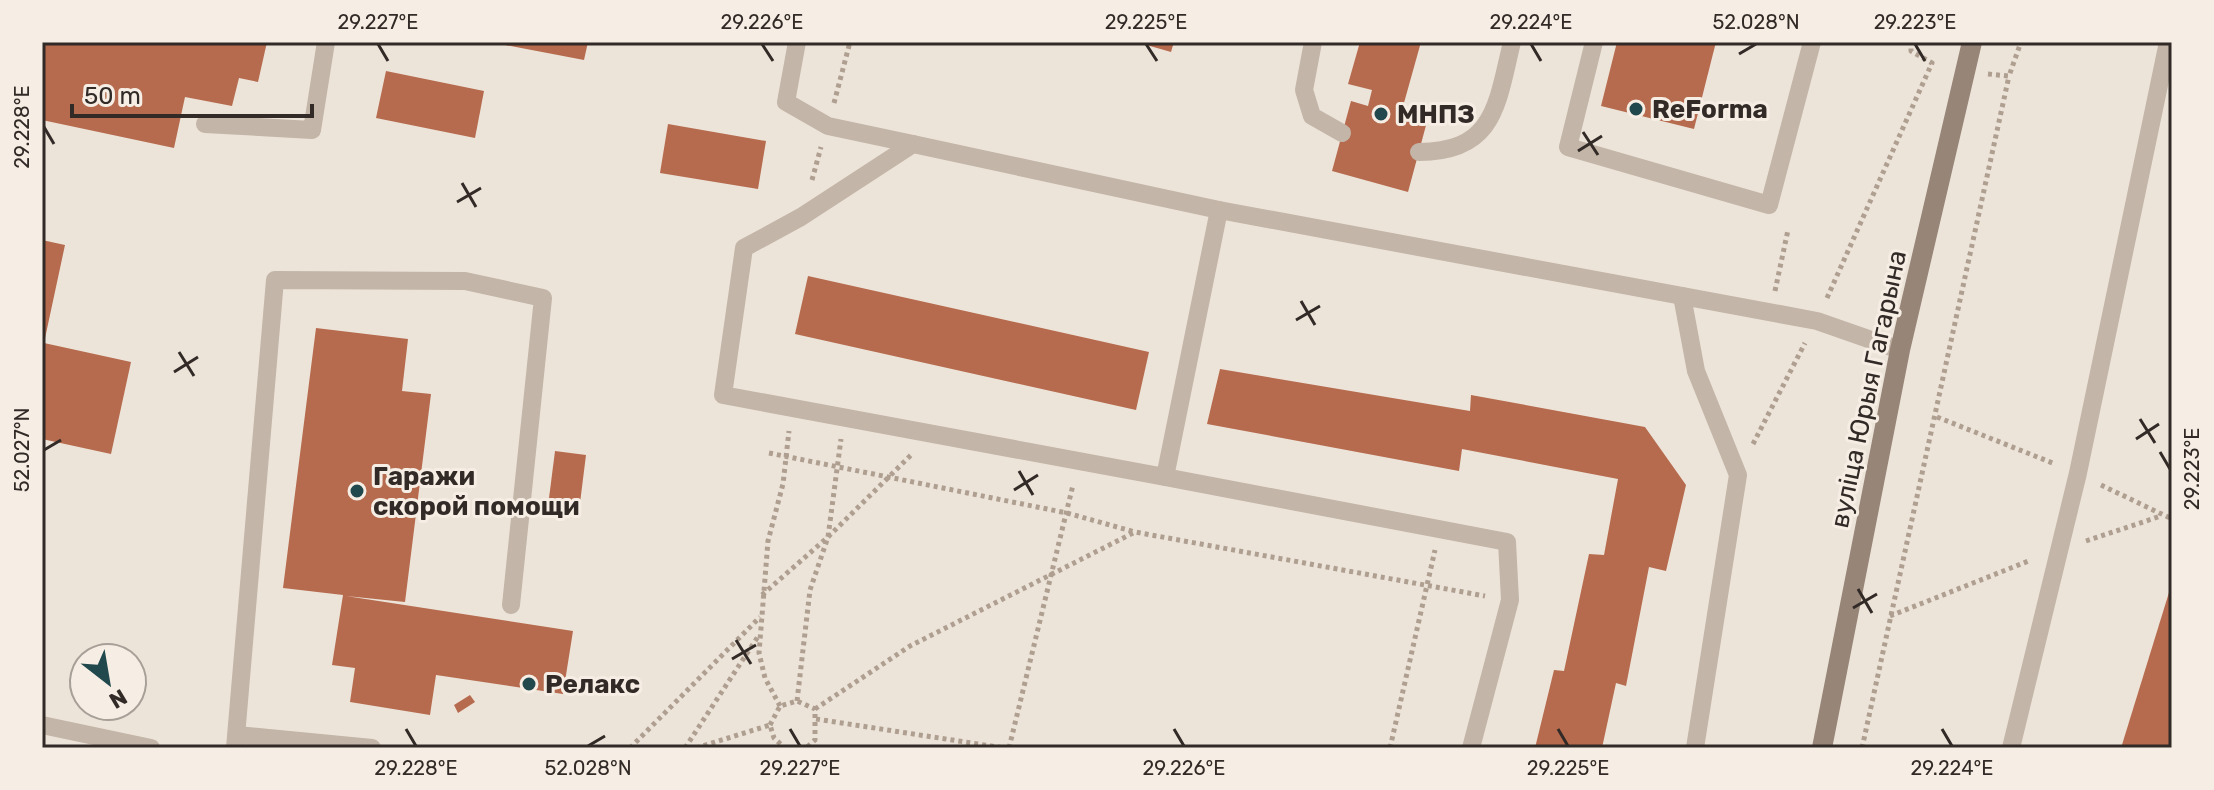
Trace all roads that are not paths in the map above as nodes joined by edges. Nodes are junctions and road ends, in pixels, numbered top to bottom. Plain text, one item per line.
1 (326, 42) edge
2 (797, 42) edge
3 (1313, 42) edge
4 (1512, 42) edge
5 (1594, 42) edge
6 (1812, 42) edge
7 (1972, 42) edge
8 (2168, 42) edge
9 (205, 124) dead end
10 (1342, 133) dead end
11 (913, 144) junction
12 (1419, 152) dead end
13 (1219, 210) junction
14 (1682, 296) junction
15 (1900, 350) junction
16 (1165, 477) junction
17 (511, 605) dead end
18 (42, 725) edge
19 (236, 742) edge
20 (151, 748) edge
21 (372, 748) edge
22 (1471, 748) edge
23 (1695, 748) edge
24 (1822, 748) edge
25 (2011, 748) edge

1 - 9 lane
2 - 11 lane
3 - 10 lane
4 - 12 lane
5 - 6 lane
7 - 15 main road, вуліца Юрыя Гагарына
8 - 25 lane
11 - 13 lane
11 - 16 lane
13 - 14 lane
13 - 16 lane
14 - 15 lane
14 - 23 lane
15 - 24 main road, вуліца Юрыя Гагарына
16 - 22 lane
17 - 19 lane
18 - 20 lane
19 - 21 lane

